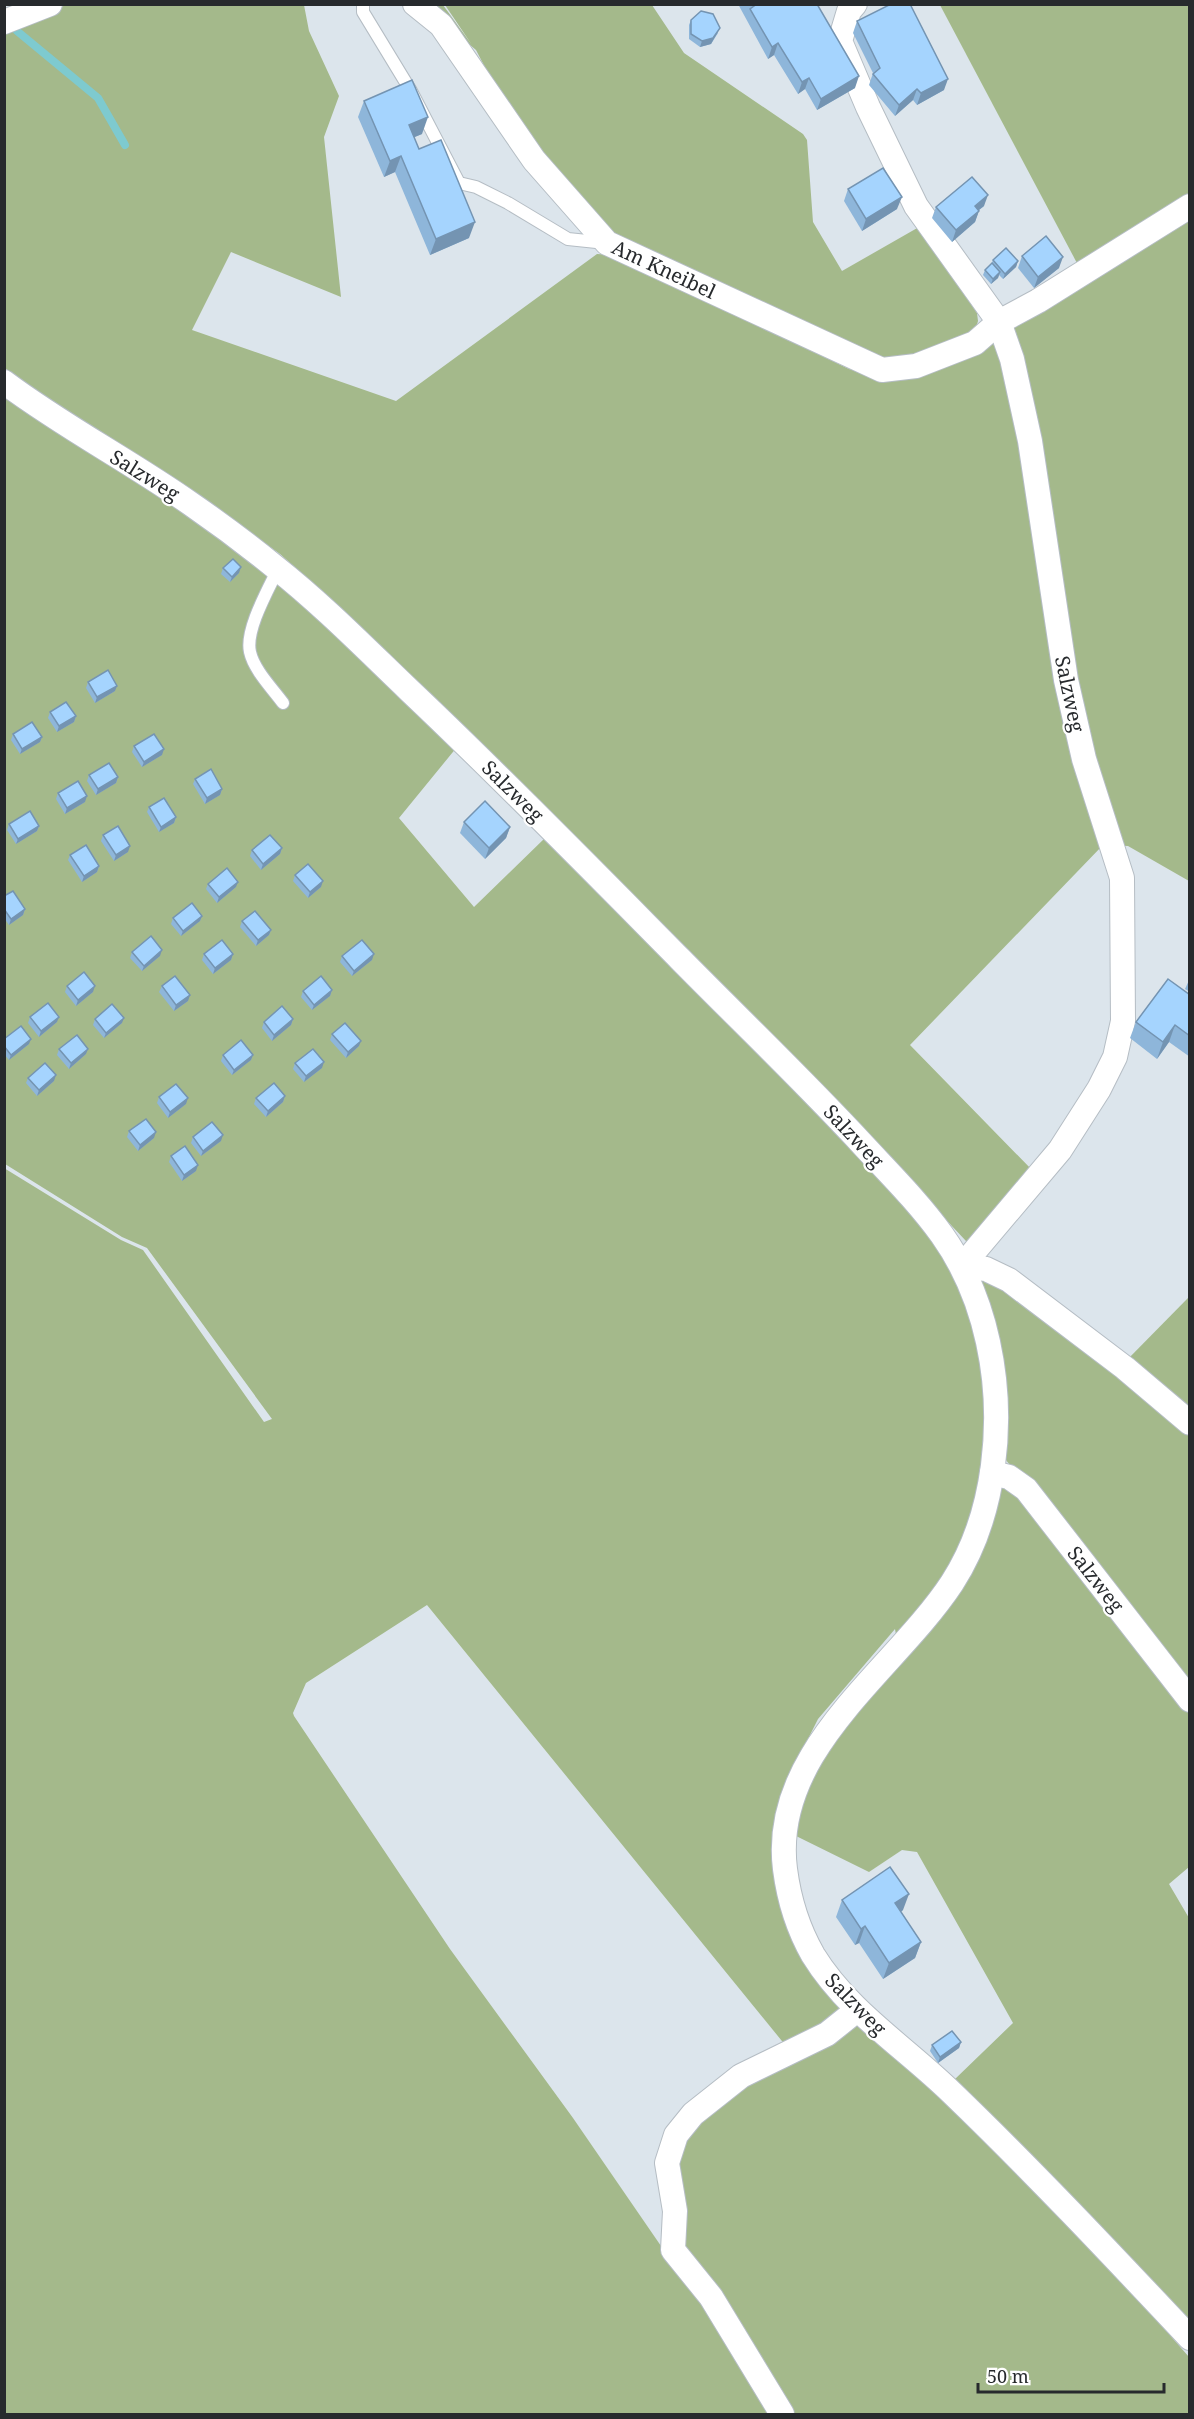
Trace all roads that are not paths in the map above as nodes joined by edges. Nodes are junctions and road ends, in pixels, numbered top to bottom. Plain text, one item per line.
1 (50, 4) edge
2 (363, 4) edge
3 (415, 4) edge
4 (855, 4) edge
5 (4, 22) edge
6 (1190, 206) edge
7 (607, 243) junction
8 (999, 322) junction
9 (4, 382) edge
10 (278, 569) junction
11 (283, 703) dead end
12 (962, 1266) junction
13 (1190, 1423) edge
14 (992, 1473) junction
15 (1190, 1700) edge
16 (857, 2010) junction
17 (1190, 2338) edge
18 (782, 2415) edge

1 - 5 street
2 - 7 lane
3 - 7 street, Am Kneibel
4 - 8 street
6 - 8 street, Am Kneibel
7 - 8 street, Am Kneibel
8 - 12 street, Salzweg
9 - 10 street, Salzweg
10 - 11 lane
10 - 12 street, Salzweg
12 - 13 street
12 - 14 street, Salzweg
14 - 15 street, Salzweg
14 - 16 street, Salzweg
16 - 17 street, Salzweg
16 - 18 street

